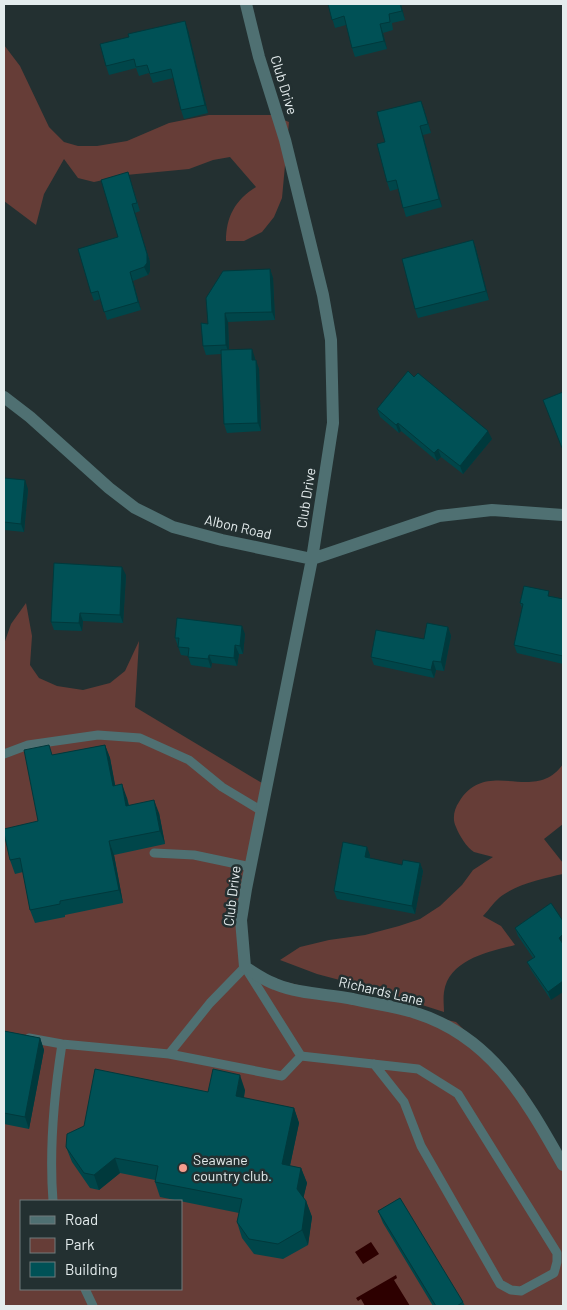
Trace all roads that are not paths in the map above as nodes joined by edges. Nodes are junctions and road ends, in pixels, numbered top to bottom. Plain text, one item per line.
1 (246, 4) edge
2 (4, 397) edge
3 (563, 515) edge
4 (312, 559) junction
5 (4, 754) edge
6 (262, 811) junction
7 (154, 853) dead end
8 (251, 867) junction
9 (245, 967) junction
10 (23, 1037) edge
11 (62, 1044) junction
12 (170, 1054) junction
13 (301, 1056) junction
14 (374, 1064) junction
15 (563, 1165) edge
16 (53, 1200) edge
17 (86, 1290) edge
18 (93, 1306) edge

1 - 4 street, Club Drive
2 - 4 street, Albon Road
3 - 4 street
4 - 6 street, Club Drive
5 - 6 lane
6 - 8 street, Club Drive
7 - 8 lane
8 - 9 street, Club Drive
9 - 12 lane
9 - 13 lane
9 - 15 street, Richards Lane
10 - 11 lane
11 - 12 lane
11 - 16 lane
12 - 13 lane
13 - 14 lane
14 - 14 lane
17 - 18 lane

